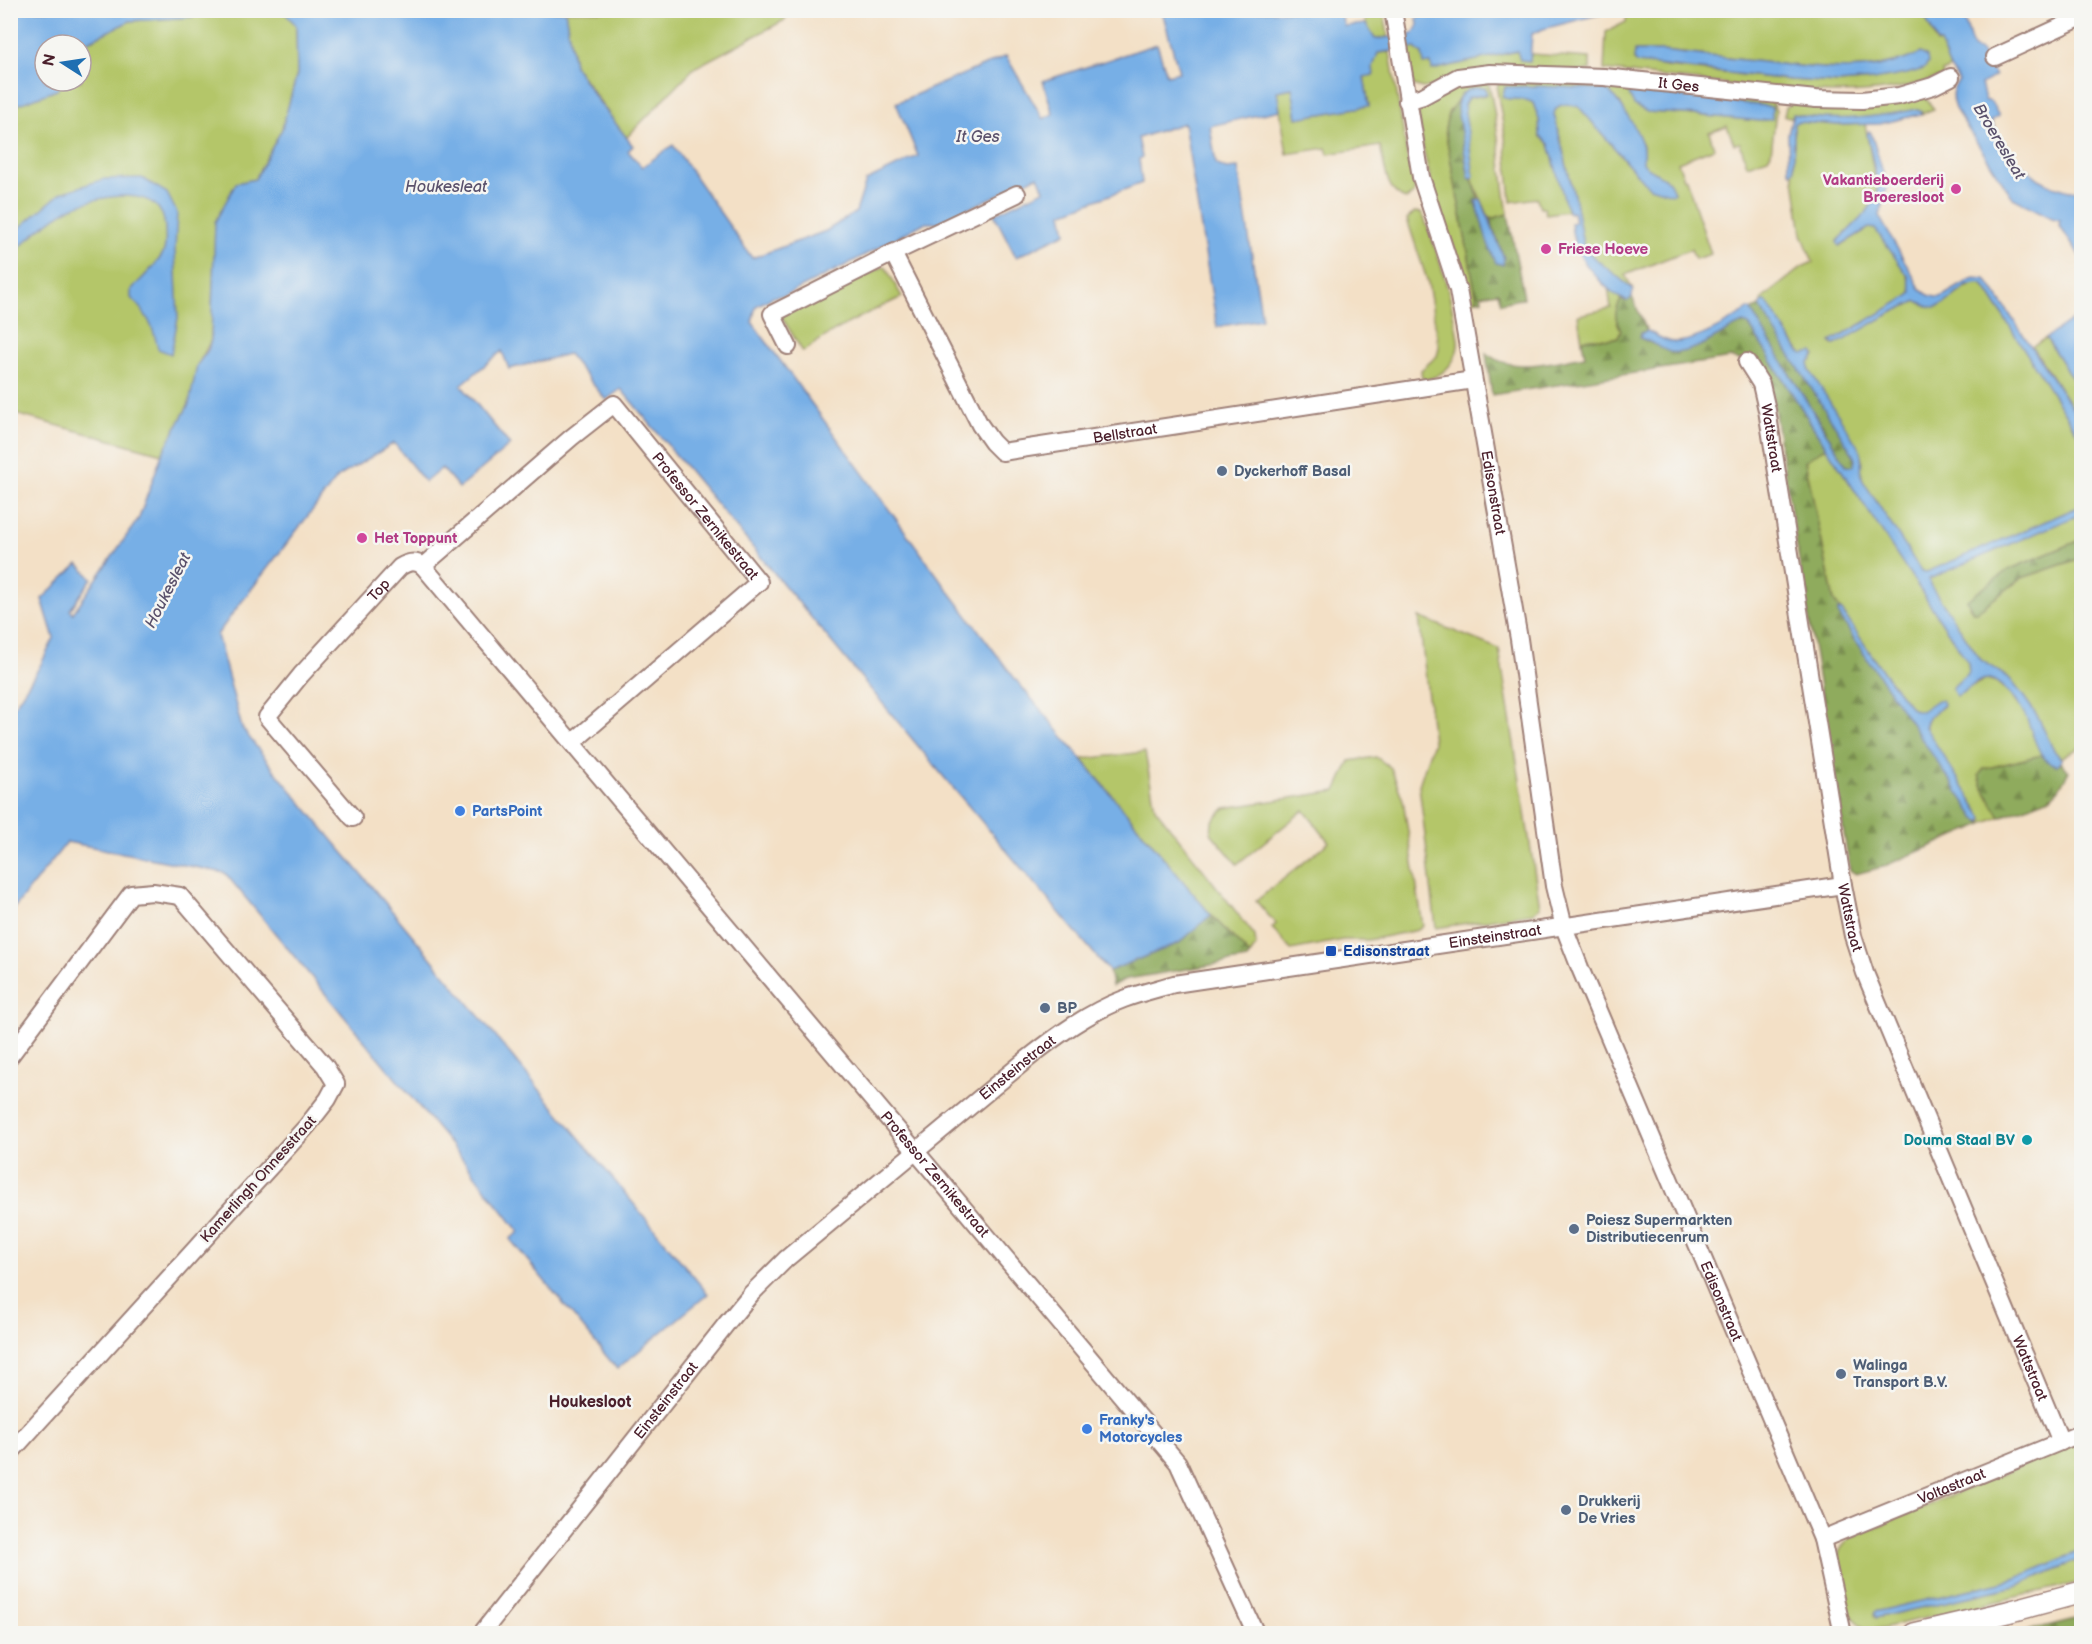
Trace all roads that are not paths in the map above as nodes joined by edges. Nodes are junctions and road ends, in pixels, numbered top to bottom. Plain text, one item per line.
1 (1393, 10) edge
2 (2082, 17) edge
3 (1995, 57) dead end
4 (1951, 77) dead end
5 (1407, 101) junction
6 (1017, 194) dead end
7 (893, 253) junction
8 (788, 346) dead end
9 (1747, 362) dead end
10 (1473, 380) junction
11 (423, 566) junction
12 (573, 742) junction
13 (353, 818) dead end
14 (1843, 885) junction
15 (1564, 927) junction
16 (10, 1056) edge
17 (916, 1151) junction
18 (2082, 1433) edge
19 (2061, 1442) junction
20 (10, 1453) edge
21 (1822, 1539) junction
22 (2082, 1592) edge
23 (481, 1634) edge
24 (1256, 1634) edge
25 (1844, 1634) edge
26 (1914, 1634) edge

1 - 5 street, Edisonstraat
2 - 3 street
4 - 5 street, It Ges
5 - 10 street, Edisonstraat
6 - 7 street
7 - 8 street
7 - 10 street, Bellstraat
9 - 14 street, Wattstraat
10 - 15 street, Edisonstraat
11 - 12 street, Professor Zernikestraat
11 - 12 street, Professor Zernikestraat
11 - 13 street, Top
12 - 17 street, Professor Zernikestraat
14 - 15 street, Einsteinstraat
14 - 19 street, Wattstraat
15 - 17 street, Einsteinstraat
15 - 21 street, Edisonstraat
16 - 20 street, Kamerlingh Onnesstraat
17 - 23 street, Einsteinstraat
17 - 24 street, Professor Zernikestraat
18 - 19 street, Voltastraat
19 - 21 street, Voltastraat
21 - 25 street, Edisonstraat
22 - 26 street

